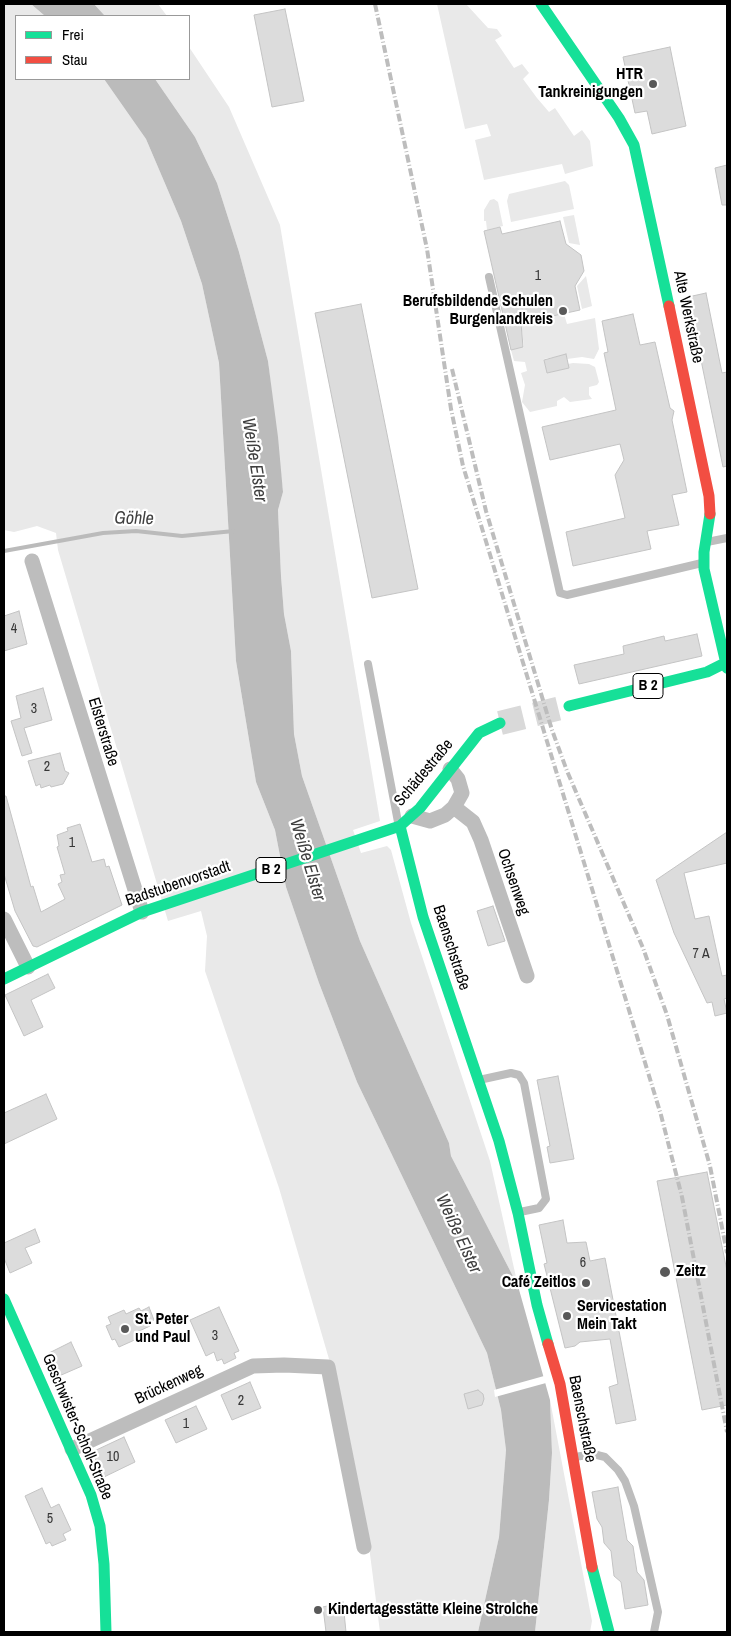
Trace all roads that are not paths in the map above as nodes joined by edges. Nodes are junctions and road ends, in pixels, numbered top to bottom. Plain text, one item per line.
1 (541, 4) edge
2 (489, 277) dead end
3 (727, 538) edge
4 (706, 542) junction
5 (32, 561) dead end
6 (704, 562) junction
7 (368, 664) dead end
8 (727, 664) edge
9 (569, 706) tunnel mouth
10 (500, 723) tunnel mouth
11 (450, 769) junction
12 (454, 807) junction
13 (412, 816) junction
14 (400, 826) junction
15 (370, 839) joint
16 (142, 912) junction
17 (4, 919) edge
18 (28, 967) junction
19 (527, 976) dead end
20 (4, 979) edge
21 (478, 1080) junction
22 (518, 1213) junction
23 (4, 1298) edge
24 (72, 1449) junction
25 (573, 1457) junction
26 (364, 1547) dead end
27 (106, 1632) edge
28 (609, 1632) edge
29 (654, 1632) edge

1 - 4 street, Alte Werkstraße
2 - 6 lane
3 - 4 lane
4 - 6 street, Alte Werkstraße
5 - 16 street, Elsterstraße
6 - 8 street, Alte Werkstraße
7 - 14 lane
8 - 9 street, B 2
10 - 11 street, Schädestraße / B 2
11 - 12 street
11 - 13 street, Schädestraße / B 2
12 - 13 street
12 - 19 street, Ochsenweg
13 - 14 street, Schädestraße / B 2
14 - 15 street, Schädestraße / B 2
14 - 21 street, Baenschstraße
15 - 16 street, Badstubenvorstadt / B 2
16 - 18 street, Badstubenvorstadt / B 2
17 - 18 street
18 - 20 street, Badstubenvorstadt / B 2
21 - 22 street, Baenschstraße
21 - 22 lane
22 - 25 street, Baenschstraße
23 - 24 street, Geschwister-Scholl-Straße
24 - 26 street, Brückenweg
24 - 27 street, Geschwister-Scholl-Straße
25 - 28 street, Baenschstraße
25 - 29 lane

